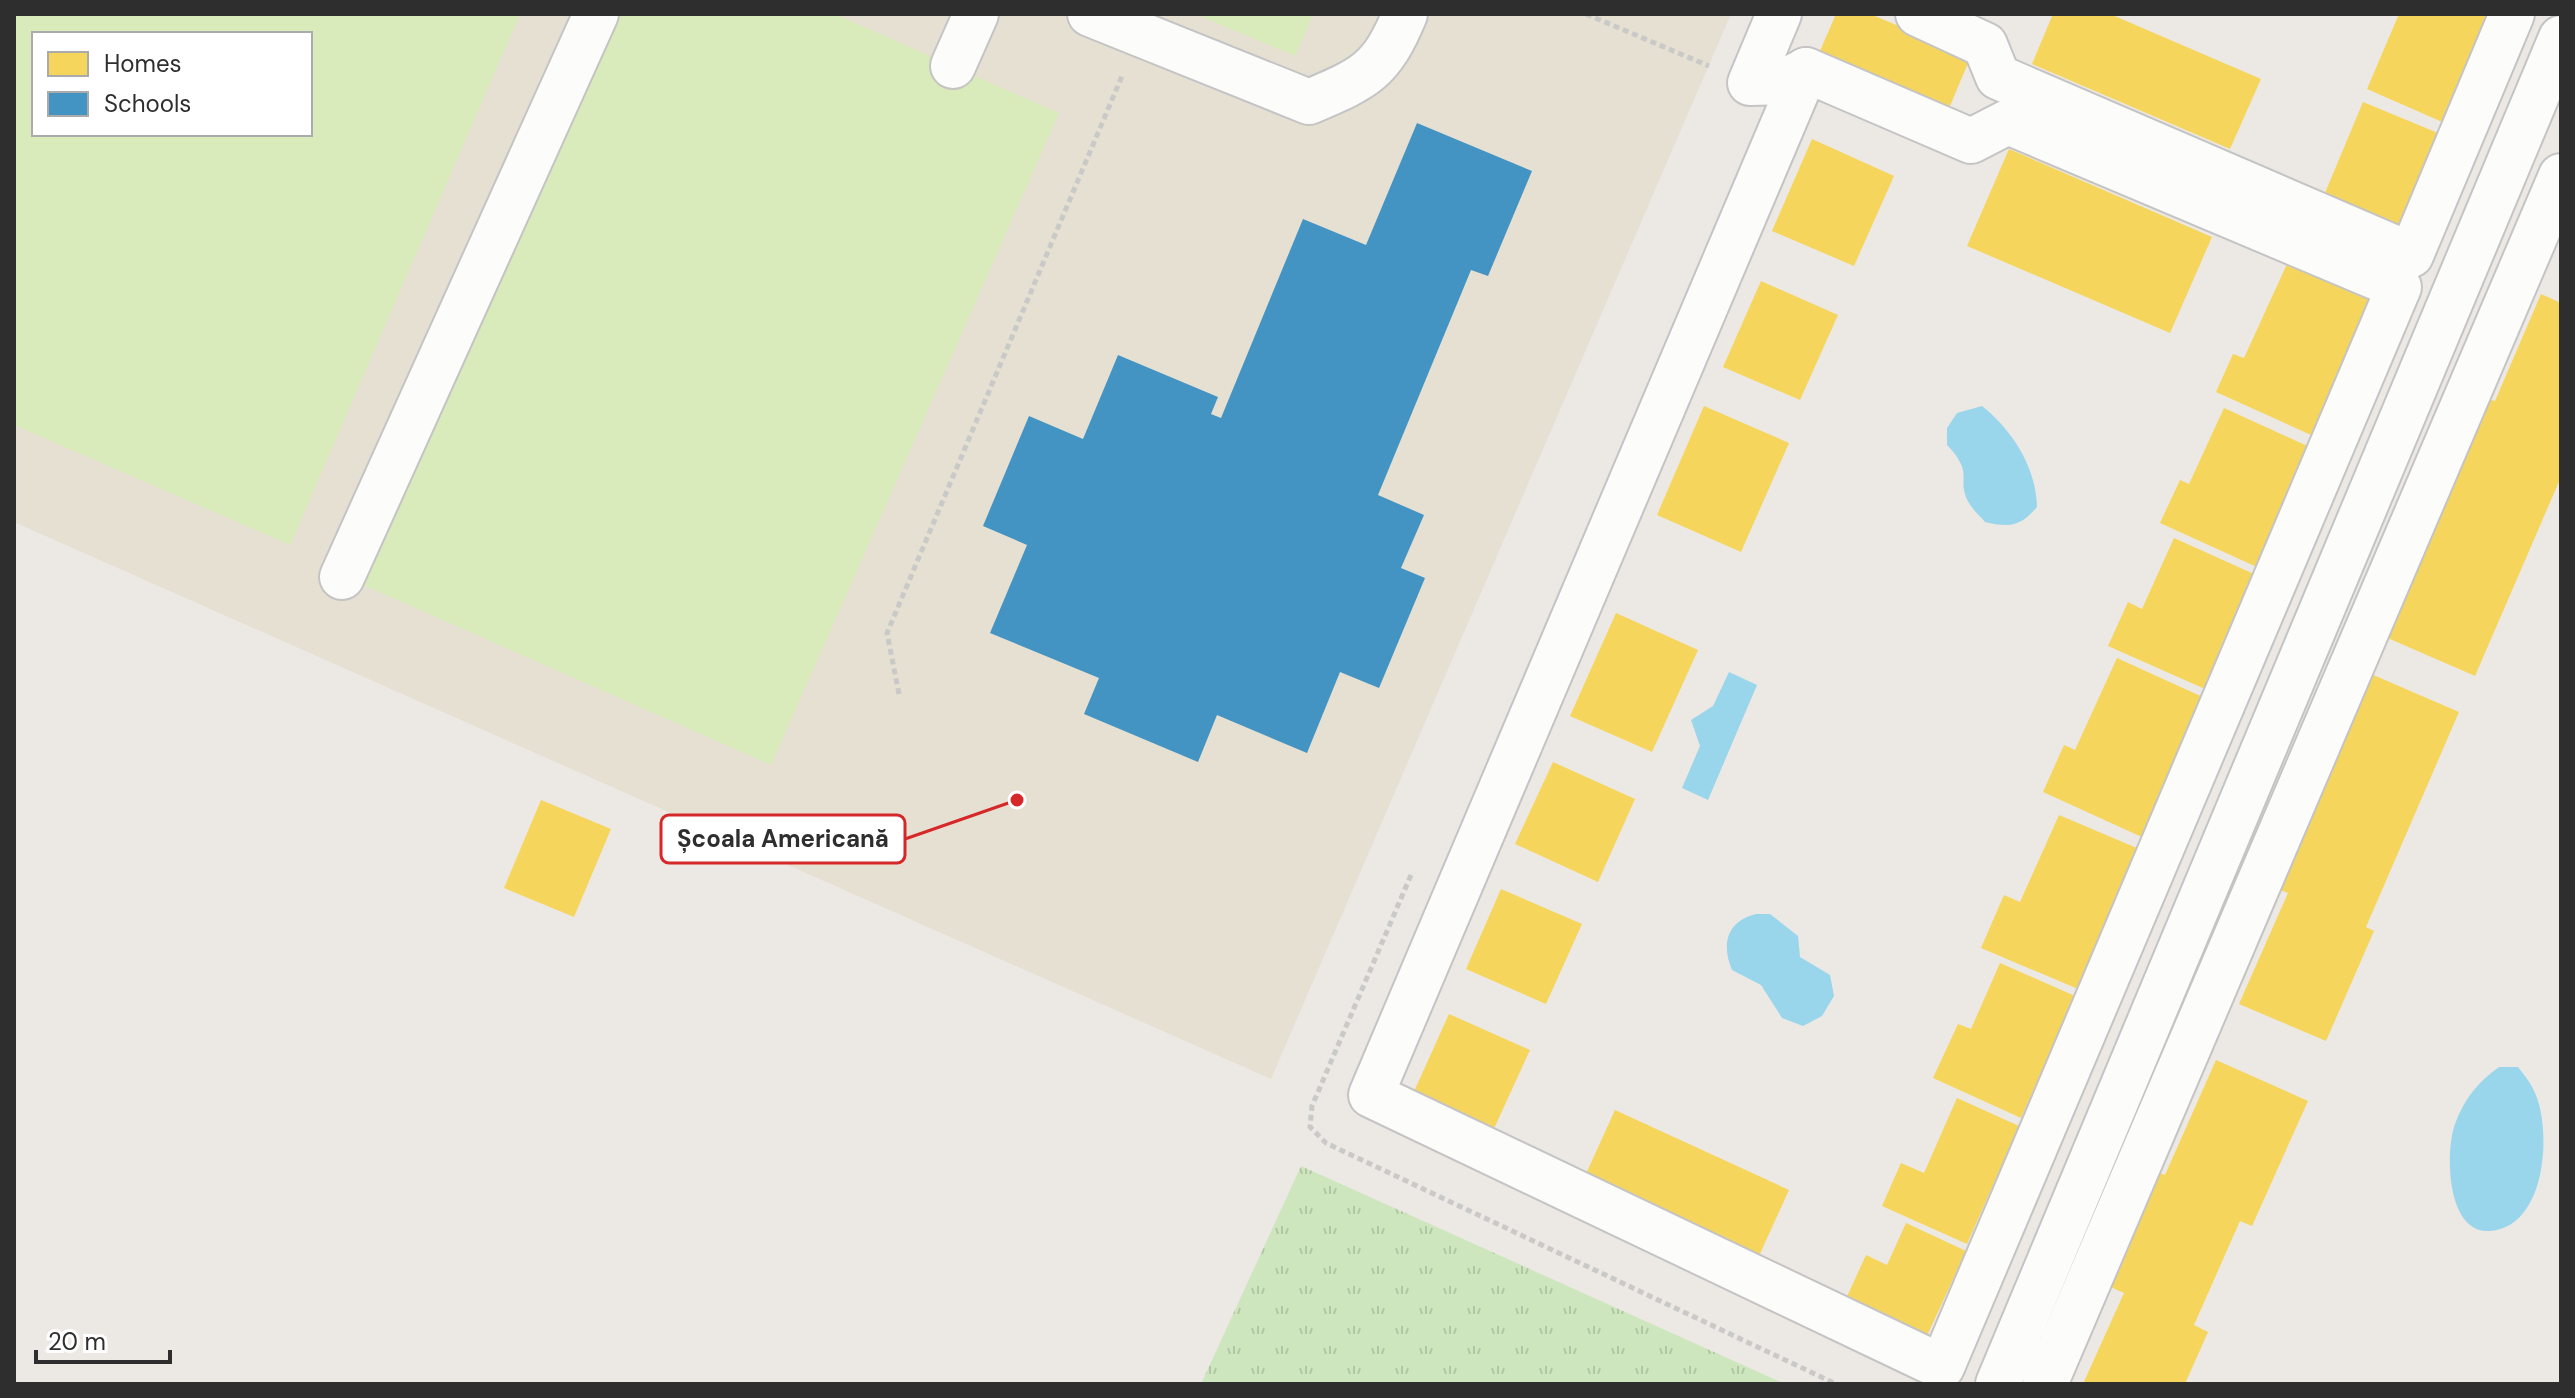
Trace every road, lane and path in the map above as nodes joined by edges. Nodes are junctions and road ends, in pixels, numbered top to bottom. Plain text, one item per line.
1 (596, 14) edge
2 (976, 14) edge
3 (1090, 14) edge
4 (1405, 14) edge
5 (1586, 14) edge
6 (1779, 14) edge
7 (1918, 14) edge
8 (2512, 14) edge
9 (1139, 35) junction
10 (2561, 38) edge
11 (953, 66) dead end
12 (1806, 70) junction
13 (1750, 83) junction
14 (2561, 176) edge
15 (342, 577) dead end
16 (899, 694) dead end
17 (1310, 1127) dead end
18 (1836, 1384) edge
19 (1998, 1384) edge
20 (2045, 1384) edge

1 - 15 street
2 - 11 street
3 - 9 street
4 - 9 street
5 - 13 path
6 - 13 street
7 - 8 street
9 - 16 path
10 - 19 street
12 - 12 street
12 - 13 street
14 - 20 street
17 - 18 path

